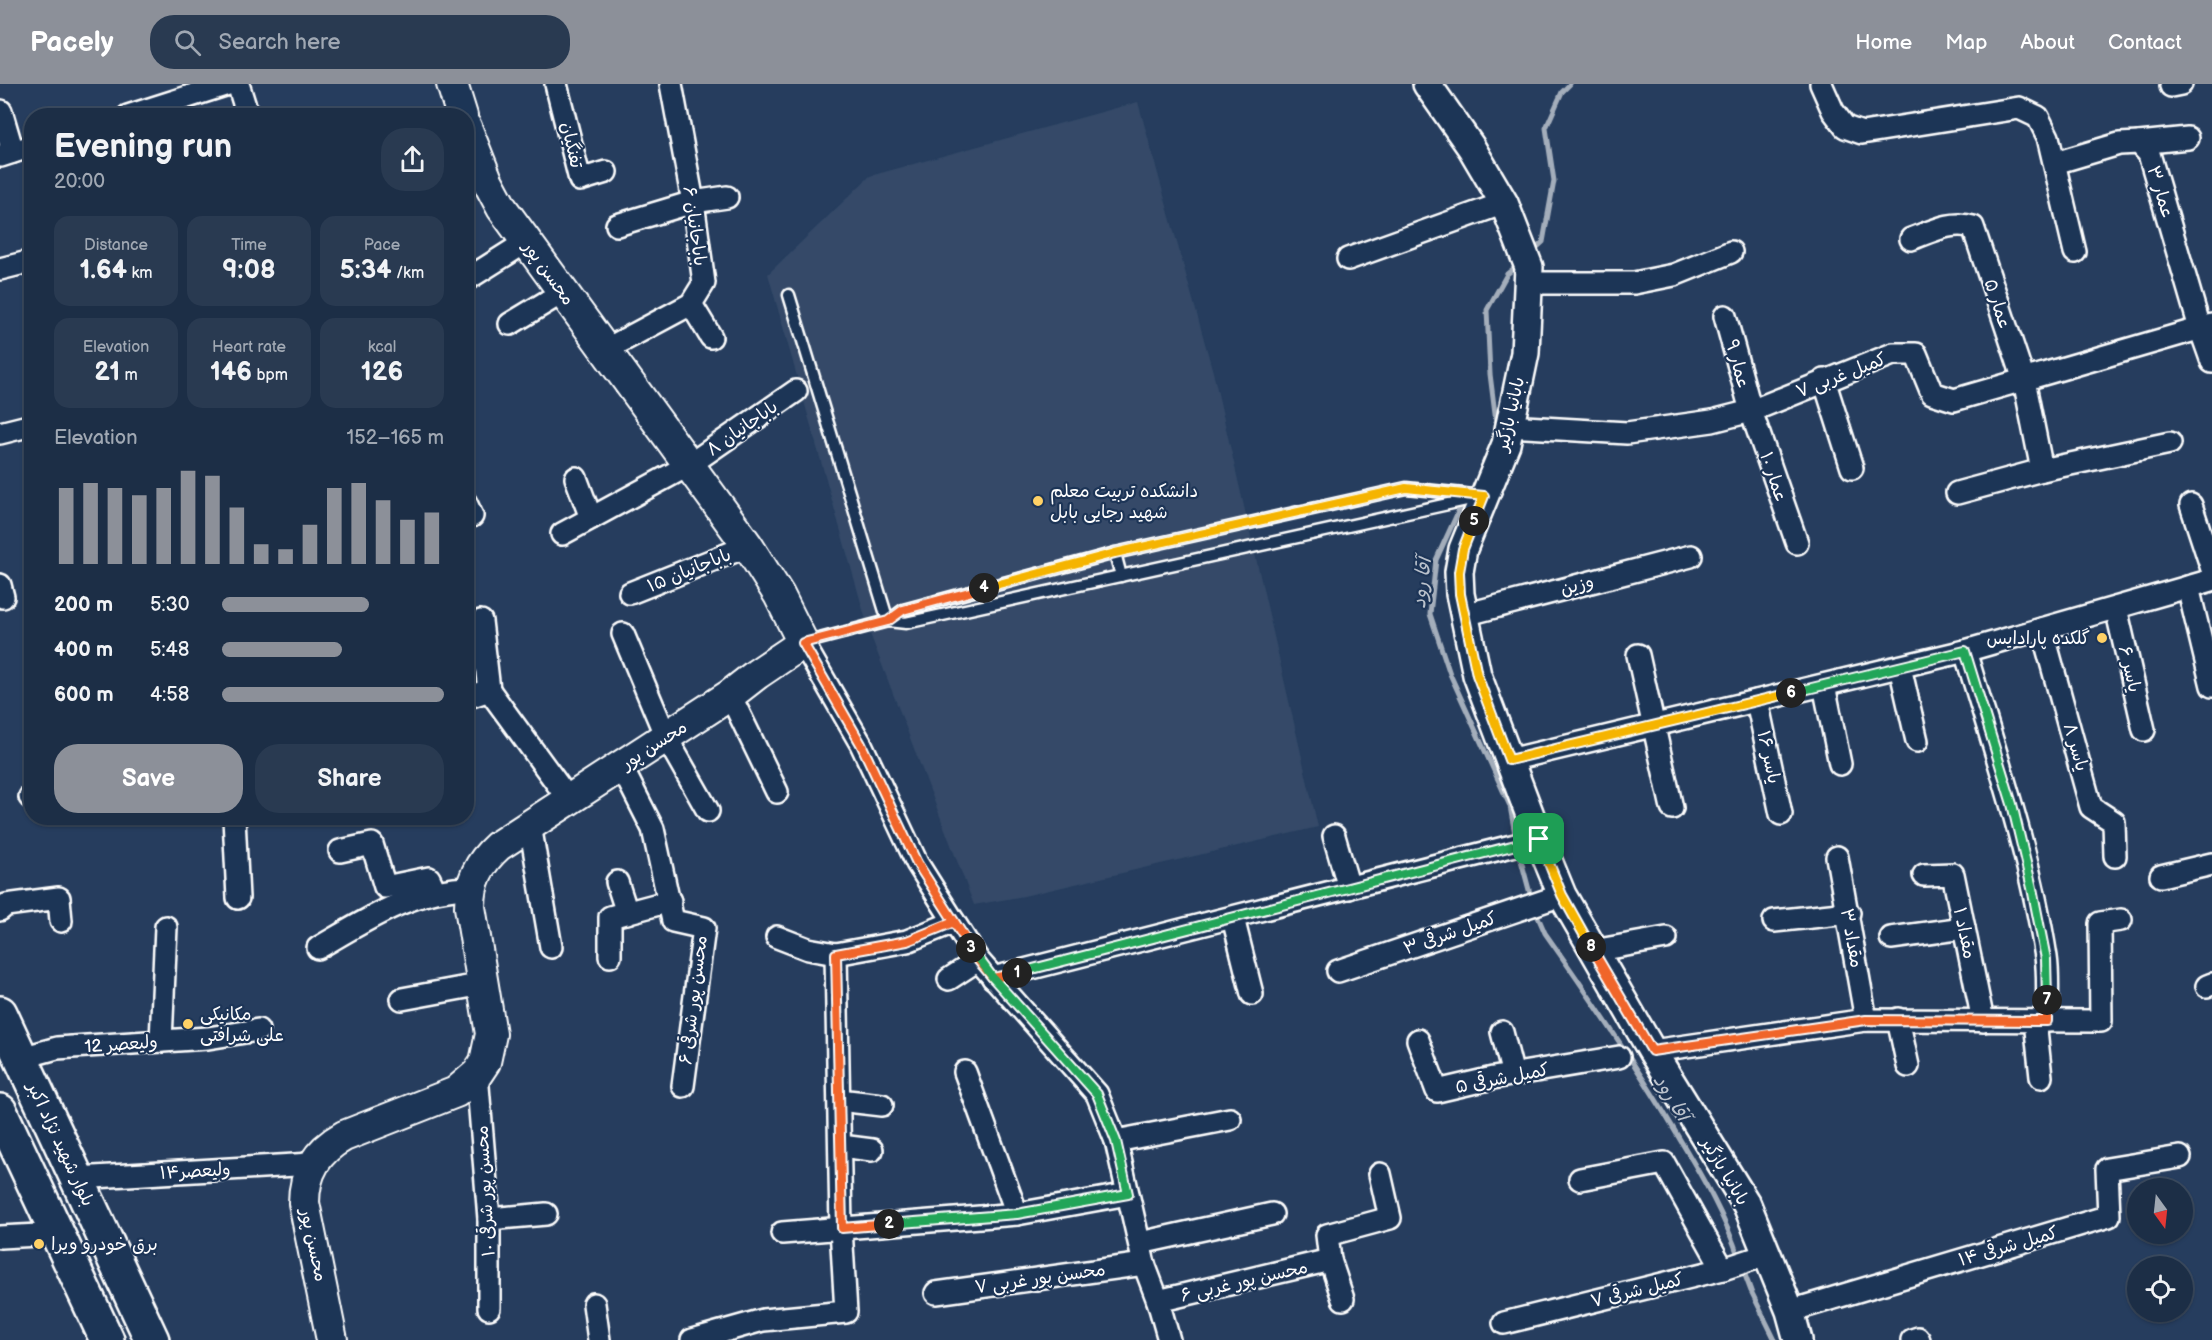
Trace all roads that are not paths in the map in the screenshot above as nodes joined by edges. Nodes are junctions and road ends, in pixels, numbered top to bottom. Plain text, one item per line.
1 (228, 84) edge
2 (238, 84) edge
3 (452, 84) edge
4 (556, 84) edge
5 (671, 84) edge
6 (1427, 84) edge
7 (1821, 84) edge
8 (153, 108) edge
9 (246, 108) edge
10 (460, 108) edge
11 (1, 111) edge
12 (2188, 138) dead end
13 (2139, 143) junction
14 (474, 147) edge
15 (15, 151) edge
16 (2055, 163) junction
17 (606, 172) dead end
18 (727, 197) dead end
19 (693, 202) junction
20 (1508, 212) junction
21 (617, 225) dead end
22 (1911, 239) dead end
23 (526, 242) junction
24 (1731, 252) dead end
25 (2075, 252) dead end
26 (1348, 260) dead end
27 (24, 263) edge
28 (0, 269) edge
29 (474, 275) edge
30 (1529, 275) junction
31 (563, 292) junction
32 (789, 295) dead end
33 (690, 304) junction
34 (1725, 316) dead end
35 (510, 324) dead end
36 (2206, 326) edge
37 (711, 337) dead end
38 (605, 350) junction
39 (2212, 362) edge
40 (1824, 380) junction
41 (2024, 380) junction
42 (796, 391) dead end
43 (1751, 411) junction
44 (1510, 426) junction
45 (24, 427) edge
46 (0, 433) edge
47 (2170, 443) dead end
48 (688, 465) junction
49 (1852, 468) dead end
50 (2042, 471) junction
51 (576, 478) dead end
52 (1957, 493) dead end
53 (1484, 496) junction
54 (2191, 505) dead end
55 (591, 518) junction
56 (2205, 527) edge
57 (562, 534) dead end
58 (1797, 543) dead end
59 (748, 546) junction
60 (1115, 553) junction
61 (1690, 556) dead end
62 (2212, 569) edge
63 (1121, 576) junction
64 (2212, 580) edge
65 (2188, 587) junction
66 (630, 593) dead end
67 (2116, 608) junction
68 (1464, 615) junction
69 (481, 621) dead end
70 (888, 621) junction
71 (2042, 629) junction
72 (623, 634) dead end
73 (803, 643) junction
74 (1965, 651) junction
75 (1638, 655) dead end
76 (1900, 667) junction
77 (1824, 685) junction
78 (2212, 686) edge
79 (489, 690) junction
80 (474, 695) edge
81 (730, 695) junction
82 (1757, 701) junction
83 (1653, 726) junction
84 (2145, 730) dead end
85 (666, 737) junction
86 (1917, 741) dead end
87 (1509, 760) junction
88 (1840, 764) dead end
89 (621, 766) junction
90 (777, 792) dead end
91 (569, 800) junction
92 (1672, 807) dead end
93 (708, 811) dead end
94 (1781, 814) dead end
95 (234, 825) edge
96 (530, 825) junction
97 (1334, 836) dead end
98 (1539, 839) junction
99 (340, 851) dead end
100 (2115, 856) dead end
101 (1838, 857) dead end
102 (2212, 864) edge
103 (1924, 875) dead end
104 (2161, 876) dead end
105 (616, 882) dead end
106 (471, 888) junction
107 (1349, 888) junction
108 (435, 891) junction
109 (1562, 895) junction
110 (238, 898) dead end
111 (670, 901) junction
112 (0, 910) edge
113 (627, 913) junction
114 (1849, 913) junction
115 (1233, 918) junction
116 (2121, 920) dead end
117 (61, 921) dead end
118 (1774, 921) dead end
119 (954, 922) junction
120 (166, 927) dead end
121 (1964, 928) junction
122 (777, 937) dead end
123 (1666, 938) dead end
124 (1891, 938) dead end
125 (551, 947) dead end
126 (318, 948) dead end
127 (1593, 951) junction
128 (836, 954) junction
129 (610, 956) dead end
130 (978, 960) junction
131 (1338, 971) dead end
132 (993, 978) junction
133 (949, 979) dead end
134 (483, 984) junction
135 (1252, 994) dead end
136 (402, 999) dead end
137 (0, 1013) edge
138 (1898, 1019) junction
139 (1866, 1020) junction
140 (1983, 1021) junction
141 (2041, 1021) junction
142 (258, 1030) dead end
143 (1502, 1032) dead end
144 (1418, 1040) dead end
145 (161, 1041) junction
146 (1652, 1051) junction
147 (1619, 1057) dead end
148 (21, 1058) junction
149 (1908, 1066) dead end
150 (965, 1072) dead end
151 (477, 1074) junction
152 (1513, 1075) junction
153 (2041, 1077) dead end
154 (683, 1086) dead end
155 (839, 1100) junction
156 (882, 1105) dead end
157 (0, 1111) edge
158 (1230, 1119) dead end
159 (1116, 1141) junction
160 (841, 1146) junction
161 (872, 1150) dead end
162 (2180, 1157) dead end
163 (312, 1164) junction
164 (1380, 1174) dead end
165 (77, 1178) junction
166 (1580, 1179) dead end
167 (1128, 1194) junction
168 (546, 1214) dead end
169 (1017, 1214) junction
170 (1272, 1214) dead end
171 (489, 1219) junction
172 (842, 1228) junction
173 (782, 1233) dead end
174 (58, 1234) junction
175 (0, 1237) edge
176 (1140, 1243) junction
177 (1330, 1260) junction
178 (1745, 1262) junction
179 (1144, 1264) junction
180 (936, 1293) dead end
181 (1343, 1299) dead end
182 (1158, 1301) junction
183 (594, 1305) dead end
184 (489, 1308) dead end
185 (1790, 1311) junction
186 (1504, 1323) dead end
187 (337, 1338) edge
188 (107, 1340) edge
189 (152, 1340) edge
190 (599, 1340) edge
191 (692, 1340) edge
192 (1169, 1340) edge
193 (1798, 1340) edge
194 (1912, 1340) edge
195 (1919, 1340) edge

1 - 8 street
2 - 9 street
3 - 10 main road, محسن پور
4 - 17 street, تفنگیان
5 - 19 street, باباجانیان ۶
6 - 20 street
7 - 16 street
11 - 15 street
12 - 13 street
13 - 16 street, عمار ۳
13 - 36 street, عمار ۳
14 - 23 main road, محسن پور
16 - 25 street
18 - 19 street
19 - 21 street
19 - 33 street, باباجانیان ۶
20 - 26 street
20 - 30 street
22 - 41 street, عمار ۵
23 - 29 street
23 - 31 main road, محسن پور
24 - 30 street
27 - 28 street
30 - 44 street, بابانیا بازگیر
31 - 35 street
31 - 38 main road, محسن پور
32 - 70 lane
33 - 37 street
33 - 38 street
34 - 43 street, عمار ۹
36 - 39 street, عمار ۳
36 - 41 street, کمیل غربی ۷
38 - 48 main road, محسن پور
40 - 41 street, کمیل غربی ۷
40 - 43 street, کمیل غربی ۷
40 - 49 street
41 - 50 street, عمار ۵
42 - 48 street, باباجانیان ۸
43 - 44 street, کمیل غربی ۷
43 - 58 street, عمار ۱۰
44 - 53 street, بابانیا بازگیر
45 - 46 street
47 - 50 street
48 - 55 street, باباجانیان ۸
48 - 59 main road, محسن پور
50 - 52 street
51 - 55 street
53 - 60 lane
53 - 63 lane
53 - 68 street, بابانیا بازگیر
54 - 56 street
55 - 57 street, باباجانیان ۸
56 - 62 street
59 - 66 street, باباجانیان ۱۵
59 - 73 main road, محسن پور
60 - 63 lane
60 - 70 lane
61 - 68 street, وزین
63 - 70 lane
64 - 65 street
65 - 67 street
65 - 78 street
67 - 71 street
67 - 84 street, یاسر ۶
68 - 87 street, بابانیا بازگیر
69 - 79 street
70 - 73 lane
71 - 74 street
71 - 100 street, یاسر ۸
72 - 85 street
73 - 81 main road, محسن پور
73 - 119 street
74 - 76 street
74 - 141 street
75 - 83 street
76 - 77 street
76 - 86 street
77 - 82 street
77 - 88 street
79 - 80 street
79 - 91 street
81 - 85 main road, محسن پور
81 - 90 street
82 - 83 street
82 - 94 street, یاسر ۱۶
83 - 87 street
83 - 92 street
85 - 89 main road, محسن پور
85 - 93 street
87 - 98 street, بابانیا بازگیر
89 - 91 main road, محسن پور
89 - 111 street, محسن پور شرقی ۶
91 - 96 main road, محسن پور
95 - 110 street
96 - 106 main road, محسن پور
96 - 125 street
97 - 107 street
98 - 107 street
98 - 109 street, بابانیا بازگیر
99 - 108 street
101 - 114 street, مقداد ۳
102 - 104 street
103 - 121 street, مقداد ۱
105 - 113 street
106 - 108 street
106 - 134 main road, محسن پور
107 - 115 street
108 - 126 street
109 - 127 street, بابانیا بازگیر
109 - 131 street, کمیل شرقی ۳
111 - 113 street
111 - 154 street, محسن پور شرقی ۶
112 - 117 street
113 - 129 street
114 - 118 street
114 - 139 street, مقداد ۳
115 - 132 street
115 - 135 street
116 - 141 street
119 - 128 street
119 - 130 street
120 - 145 street
121 - 124 street
121 - 140 street, مقداد ۱
122 - 128 street
123 - 127 street
127 - 146 street, بابانیا بازگیر
128 - 155 street
130 - 132 street
130 - 133 street
132 - 159 street
134 - 136 street
134 - 151 main road, محسن پور
137 - 148 main road, بلوار شهید نژاد اکبر
138 - 139 street
138 - 140 street
138 - 149 street
139 - 146 street
140 - 141 street
141 - 153 street
142 - 145 street, ولیعصر 12
143 - 152 street
144 - 152 street, کمیل شرقی ۵
145 - 148 street, ولیعصر 12
146 - 178 street, بابانیا بازگیر
147 - 152 street, کمیل شرقی ۵
148 - 165 main road, بلوار شهید نژاد اکبر
150 - 169 street
151 - 163 main road, محسن پور
151 - 171 street, محسن پور شرقی ۱۰
155 - 156 street
155 - 160 street
157 - 174 main road
158 - 159 street
159 - 167 street
160 - 161 street
160 - 172 street
162 - 185 street, کمیل شرقی ۱۴
163 - 165 street, ولیعصر۱۴
163 - 187 main road, محسن پور
164 - 177 street
165 - 189 main road, بلوار شهید نژاد اکبر
166 - 178 street
167 - 169 street
167 - 176 street
168 - 171 street
169 - 172 street
170 - 176 street
171 - 184 street, محسن پور شرقی ۱۰
172 - 173 street
172 - 191 street
174 - 175 street
174 - 188 main road
176 - 179 street
177 - 181 street
177 - 182 street, محسن پور غربی ۶
178 - 185 street, بابانیا بازگیر
178 - 186 street, کمیل شرقی ۷
179 - 180 street, محسن پور غربی ۷
179 - 182 street
182 - 192 street
183 - 190 street
185 - 193 street, بابانیا بازگیر
194 - 195 street

